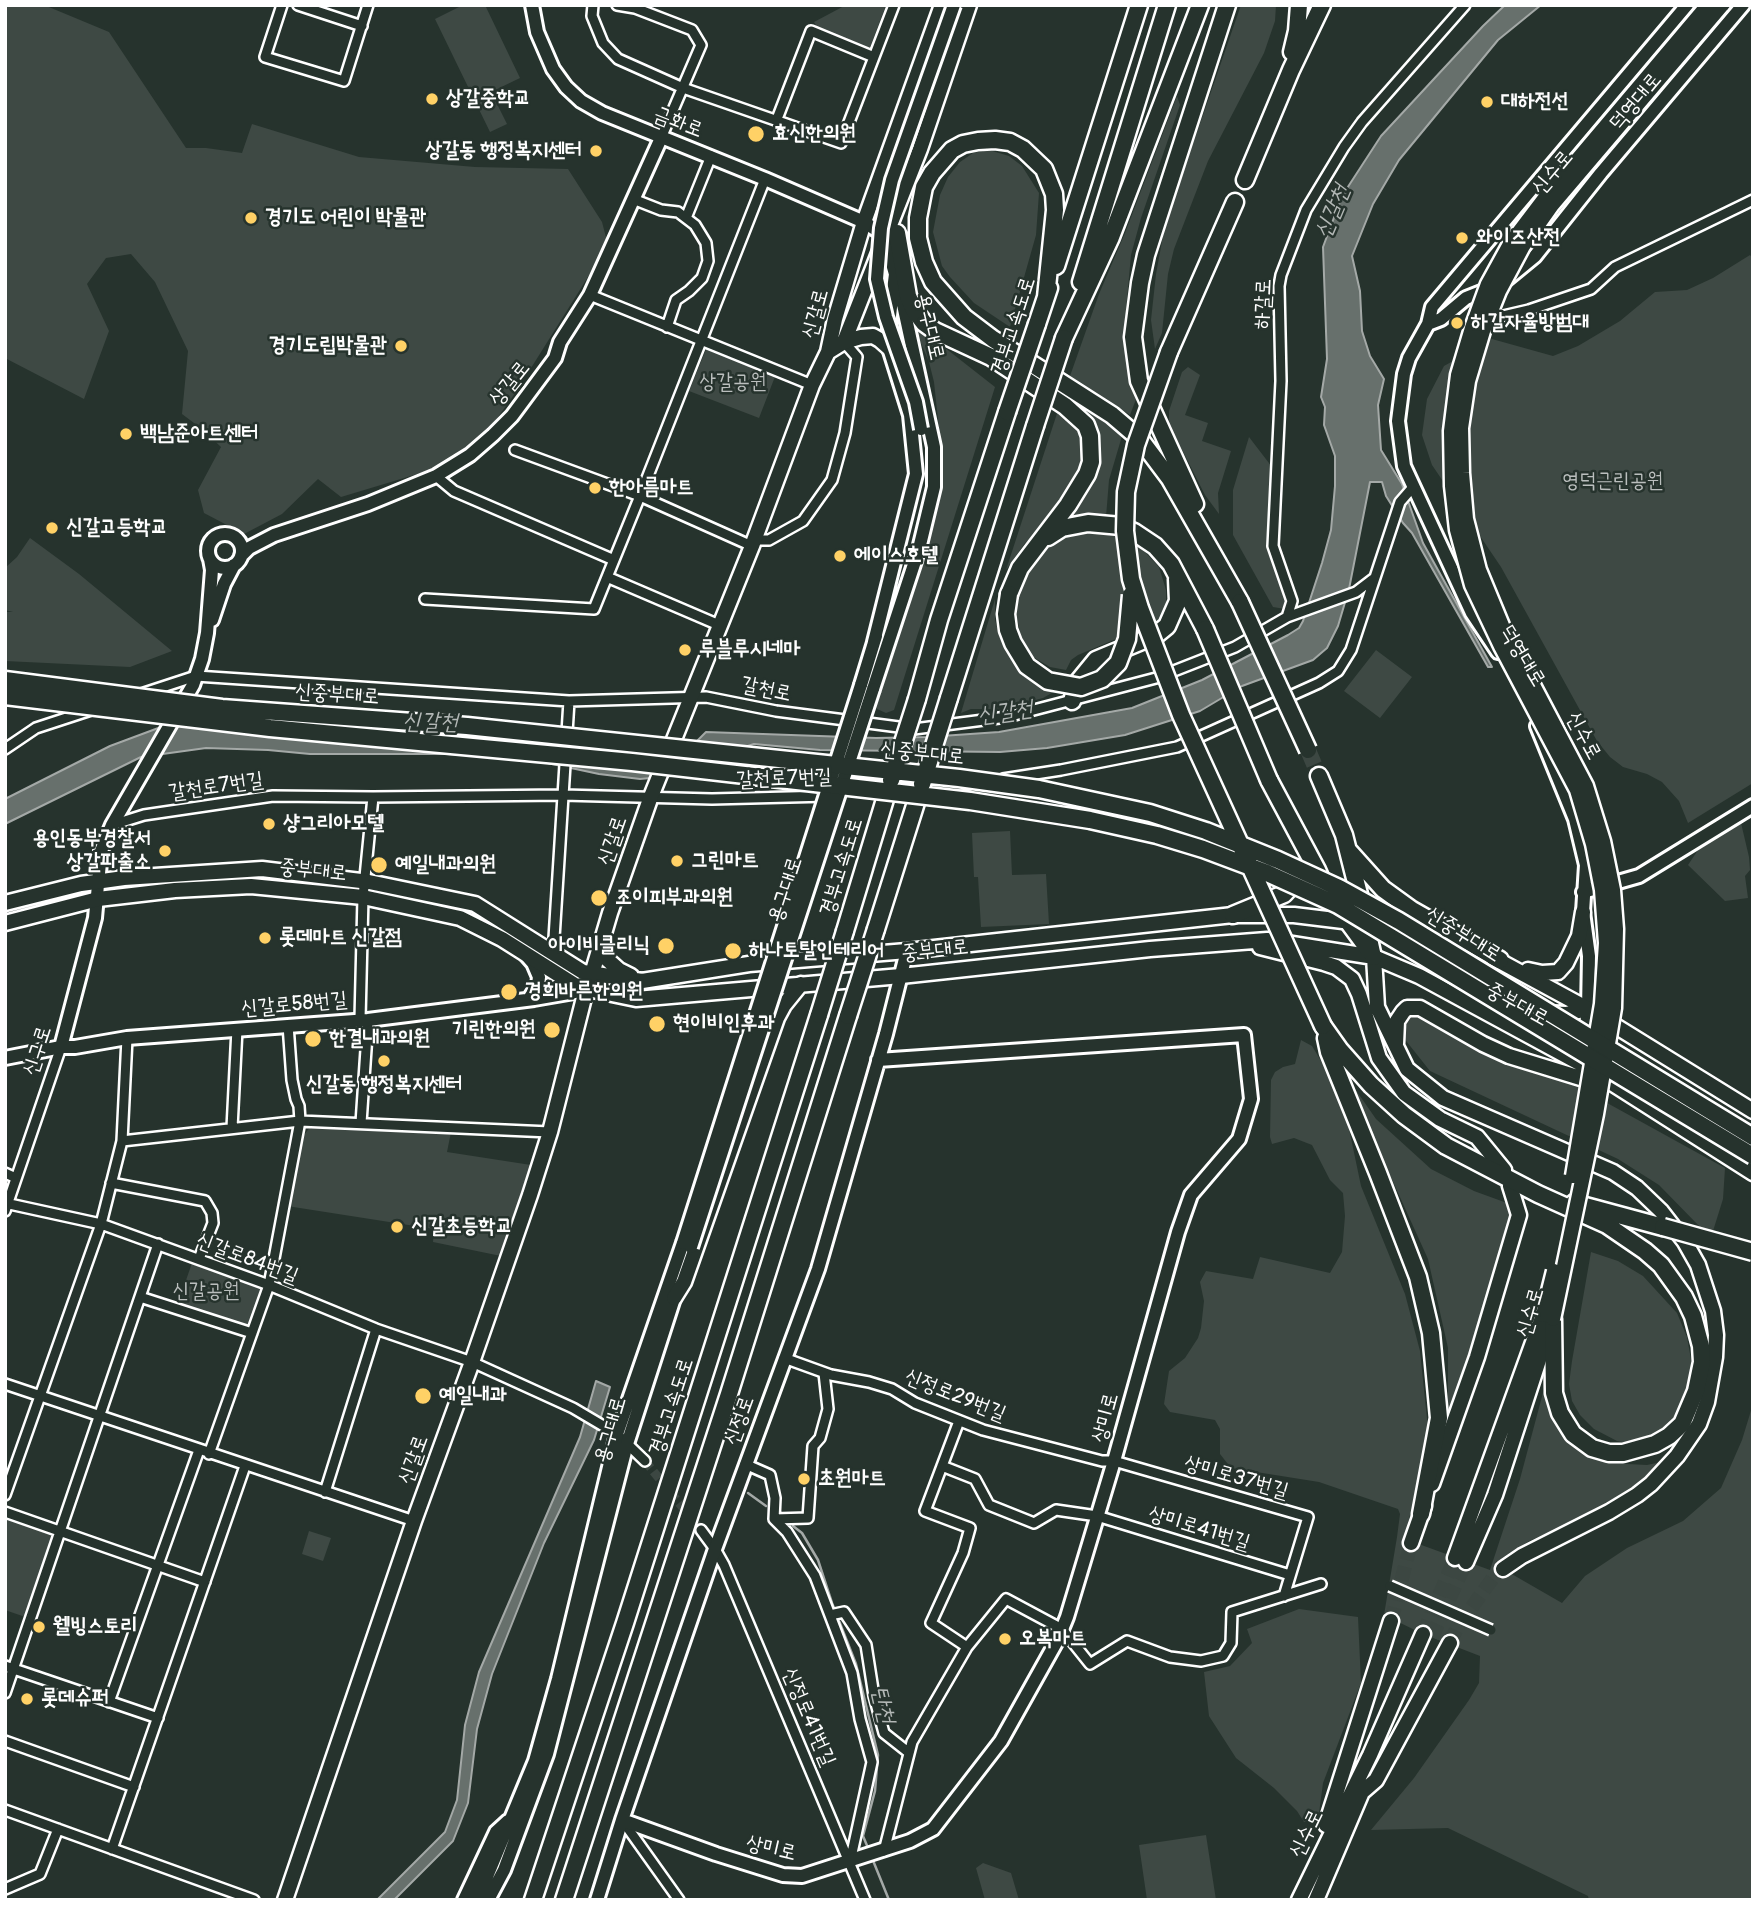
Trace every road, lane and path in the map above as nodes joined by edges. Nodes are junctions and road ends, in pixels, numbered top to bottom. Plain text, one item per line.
1 (282, 5) edge
2 (298, 5) edge
3 (368, 5) edge
4 (532, 5) edge
5 (593, 5) edge
6 (617, 5) edge
7 (894, 5) edge
8 (942, 5) edge
9 (954, 5) edge
10 (969, 5) edge
11 (1139, 5) edge
12 (1167, 5) edge
13 (1200, 5) edge
14 (1227, 5) edge
15 (1299, 5) edge
16 (1322, 5) edge
17 (1465, 5) edge
18 (1687, 5) edge
19 (1708, 5) edge
20 (1722, 5) edge
21 (1743, 5) edge
22 (362, 26) junction
23 (874, 57) junction
24 (683, 88) junction
25 (777, 119) junction
26 (1267, 128) junction
27 (661, 138) junction
28 (711, 156) junction
29 (765, 178) junction
30 (1245, 180) dead end
31 (633, 199) junction
32 (1753, 200) edge
33 (1235, 202) dead end
34 (686, 218) junction
35 (864, 222) junction
36 (891, 234) junction
37 (895, 274) junction
38 (590, 295) junction
39 (1046, 296) junction
40 (1429, 324) junction
41 (1470, 324) dead end
42 (667, 327) junction
43 (1064, 338) junction
44 (701, 340) junction
45 (844, 342) junction
46 (889, 348) junction
47 (828, 352) junction
48 (812, 385) junction
49 (515, 450) dead end
50 (436, 476) junction
51 (1413, 486) junction
52 (640, 496) junction
53 (274, 536) junction
54 (235, 538) junction
55 (753, 543) junction
56 (1030, 555) junction
57 (210, 559) junction
58 (238, 560) junction
59 (614, 560) junction
60 (1171, 564) junction
61 (607, 577) junction
62 (1374, 577) junction
63 (1131, 579) junction
64 (425, 599) dead end
65 (1240, 601) junction
66 (1287, 617) junction
67 (719, 625) junction
68 (206, 633) junction
69 (874, 642) junction
70 (5, 680) edge
71 (195, 681) junction
72 (867, 687) junction
73 (5, 695) edge
74 (1072, 701) junction
75 (688, 702) junction
76 (568, 706) junction
77 (5, 750) edge
78 (1308, 750) tunnel mouth
79 (1320, 776) tunnel mouth
80 (1269, 780) junction
81 (564, 795) junction
82 (652, 795) junction
83 (373, 797) junction
84 (1753, 806) edge
85 (112, 825) junction
86 (1349, 850) junction
87 (1586, 864) junction
88 (1639, 876) junction
89 (365, 881) junction
90 (99, 882) junction
91 (1583, 892) junction
92 (363, 897) junction
93 (97, 899) junction
94 (5, 903) edge
95 (1583, 912) junction
96 (1233, 915) junction
97 (5, 922) edge
98 (1349, 923) junction
99 (1367, 925) junction
100 (1235, 941) junction
101 (907, 951) junction
102 (599, 952) junction
103 (553, 954) junction
104 (525, 955) junction
105 (1374, 957) junction
106 (1506, 963) junction
107 (592, 974) junction
108 (901, 976) junction
109 (642, 981) junction
110 (801, 984) junction
111 (1437, 985) junction
112 (586, 990) junction
113 (529, 999) junction
114 (1588, 1009) junction
115 (364, 1020) junction
116 (288, 1025) junction
117 (1323, 1026) junction
118 (237, 1029) junction
119 (127, 1038) junction
120 (1396, 1046) junction
121 (61, 1047) junction
122 (5, 1058) edge
123 (878, 1060) junction
124 (1581, 1064) junction
125 (1622, 1090) junction
126 (1753, 1111) edge
127 (300, 1121) junction
128 (361, 1123) junction
129 (232, 1128) junction
130 (550, 1132) junction
131 (1753, 1137) edge
132 (122, 1141) junction
133 (1753, 1156) edge
134 (1504, 1170) dead end
135 (5, 1173) edge
136 (1753, 1173) edge
137 (16, 1178) junction
138 (111, 1182) junction
139 (1510, 1185) dead end
140 (1538, 1194) junction
141 (6, 1205) edge
142 (101, 1224) junction
143 (158, 1244) junction
144 (687, 1245) junction
145 (1753, 1251) edge
146 (199, 1259) junction
147 (269, 1285) junction
148 (141, 1297) junction
149 (674, 1298) junction
150 (1548, 1317) junction
151 (376, 1329) junction
152 (252, 1333) junction
153 (784, 1358) junction
154 (472, 1362) junction
155 (824, 1373) junction
156 (5, 1384) edge
157 (41, 1396) junction
158 (100, 1417) junction
159 (959, 1421) junction
160 (617, 1434) junction
161 (627, 1444) junction
162 (199, 1450) junction
163 (209, 1454) junction
164 (645, 1461) tunnel mouth
165 (1114, 1461) junction
166 (745, 1464) junction
167 (245, 1466) junction
168 (942, 1466) junction
169 (325, 1492) junction
170 (5, 1495) edge
171 (5, 1512) edge
172 (1421, 1514) junction
173 (1097, 1516) junction
174 (774, 1519) junction
175 (414, 1521) junction
176 (701, 1530) tunnel mouth
177 (61, 1531) junction
178 (1411, 1543) tunnel mouth
179 (715, 1549) junction
180 (1461, 1560) tunnel mouth
181 (158, 1565) junction
182 (1503, 1569) tunnel mouth
183 (1290, 1575) junction
184 (205, 1582) junction
185 (1321, 1584) dead end
186 (1390, 1586) dead end
187 (1284, 1596) junction
188 (830, 1615) junction
189 (1391, 1621) tunnel mouth
190 (1062, 1629) junction
191 (1491, 1630) dead end
192 (1450, 1643) tunnel mouth
193 (967, 1647) junction
194 (10, 1668) edge
195 (5, 1693) edge
196 (109, 1702) junction
197 (158, 1718) junction
198 (5, 1741) edge
199 (908, 1752) junction
200 (134, 1787) junction
201 (1361, 1793) junction
202 (5, 1810) edge
203 (511, 1818) junction
204 (622, 1820) junction
205 (58, 1829) junction
206 (112, 1849) junction
207 (884, 1851) junction
208 (850, 1861) junction
209 (1316, 1864) junction
210 (5, 1889) edge
211 (254, 1900) edge
212 (285, 1900) edge
213 (464, 1900) edge
214 (475, 1900) edge
215 (488, 1900) edge
216 (533, 1900) edge
217 (564, 1900) edge
218 (597, 1900) edge
219 (679, 1900) edge
220 (865, 1900) edge
221 (1299, 1900) edge
222 (1316, 1900) edge

1 - 22 street
2 - 22 street
3 - 22 street
4 - 27 street, 금화로
5 - 24 street
6 - 24 street
7 - 23 street
8 - 35 main road, 신갈로
9 - 69 street, 용구대로, bridge
10 - 36 main road
11 - 39 highway, 경부고속도로
12 - 43 highway
13 - 43 highway
14 - 65 highway
15 - 26 highway
16 - 26 highway
17 - 66 street, 하갈로
18 - 40 street, 덕영대로
19 - 150 main road, 신수로, bridge
20 - 150 main road, 신수로, bridge
21 - 40 street, 덕영대로
23 - 25 street
23 - 25 street
24 - 25 street
24 - 27 street
26 - 30 highway
27 - 28 street, 금화로
27 - 31 street, 상갈로
28 - 29 street, 금화로
28 - 34 street
29 - 35 street, 금화로
29 - 44 street
31 - 34 street
31 - 38 street, 상갈로
32 - 41 street
33 - 63 highway, bridge
34 - 42 street
35 - 36 street, 금화로
35 - 47 main road, 신갈로
36 - 37 street, 용구대로
36 - 45 main road
36 - 56 highway
37 - 46 street
37 - 72 street, 용구대로
38 - 42 street
38 - 50 street, 상갈로
39 - 65 highway
39 - 216 highway, 경부고속도로, bridge
40 - 51 street, 덕영대로
42 - 44 street
43 - 217 highway, bridge
44 - 48 street
44 - 52 street
45 - 46 main road
45 - 47 main road
45 - 55 street
46 - 69 street
47 - 48 main road, 신갈로
48 - 55 main road, 신갈로
49 - 52 street
50 - 53 street, 상갈로
50 - 59 street
51 - 62 street
51 - 87 street, 덕영대로
52 - 55 street
52 - 59 street
53 - 54 street, 상갈로
53 - 58 street, 상갈로
54 - 57 street
54 - 58 street
55 - 67 main road, 신갈로
56 - 60 highway
56 - 63 highway, bridge
57 - 58 street
57 - 68 street
58 - 68 street
59 - 61 street
60 - 74 highway
60 - 80 highway, bridge
61 - 64 street
61 - 67 street
62 - 66 street, 갈천로
62 - 82 street, 갈천로7번길
63 - 117 highway, bridge
65 - 78 highway, bridge
66 - 74 street, 갈천로
67 - 75 main road, 신갈로
68 - 71 street, 신구로
69 - 72 street, 용구대로
70 - 131 highway, 신중부대로, bridge
71 - 76 street, 갈천로
71 - 77 street
71 - 85 street, 신구로, bridge
72 - 144 street, 용구대로, bridge
73 - 133 highway, 신중부대로, bridge
74 - 75 street, 갈천로
75 - 76 street, 갈천로
75 - 82 main road, 신갈로, bridge
76 - 81 street, bridge
79 - 86 highway
80 - 96 highway
80 - 98 highway
81 - 82 street, 갈천로7번길
81 - 83 street, 갈천로7번길
81 - 103 street
82 - 102 main road, 신갈로
83 - 85 street, 갈천로7번길
83 - 89 street
84 - 88 street
85 - 90 street, 신구로
86 - 99 highway
86 - 106 highway
87 - 88 street
87 - 91 street, 덕영대로
88 - 91 street
89 - 90 main road, 중부대로
89 - 92 street
89 - 103 main road, 중부대로
90 - 93 street, 신구로
90 - 94 main road, 중부대로
91 - 95 street, 덕영대로
92 - 93 main road, 중부대로
92 - 104 main road, 중부대로
92 - 115 street
93 - 97 main road, 중부대로
93 - 121 street, 신구로
95 - 106 main road
95 - 114 street, 덕영대로
96 - 98 main road, 중부대로
96 - 101 main road, 중부대로
98 - 99 main road, 중부대로
98 - 105 highway
99 - 105 main road
99 - 106 main road, 중부대로
100 - 105 main road, 중부대로
100 - 108 main road, 중부대로
100 - 134 main road
101 - 108 street, 신정로
101 - 109 main road, 중부대로
102 - 107 main road, 신갈로
102 - 109 main road
103 - 107 main road, 중부대로
104 - 112 main road, 중부대로
104 - 113 street
105 - 111 main road, 중부대로
105 - 120 main road
106 - 114 main road, 중부대로
107 - 109 main road, 중부대로
107 - 112 street, 신갈로
108 - 110 main road, 중부대로
108 - 123 street, 신정로
110 - 112 main road, 중부대로
110 - 149 main road
111 - 114 main road
111 - 124 main road, 중부대로
112 - 113 street, 신갈로58번길
112 - 130 main road, 신갈로
113 - 115 street, 신갈로58번길
114 - 124 street, 덕영대로
114 - 126 main road, 중부대로
115 - 116 street, 신갈로58번길
115 - 128 street
116 - 118 street, 신갈로58번길
116 - 127 street
117 - 140 highway
117 - 172 highway
118 - 119 street, 신갈로58번길
118 - 129 street
119 - 121 street, 신갈로58번길
119 - 132 street
120 - 125 main road
120 - 182 main road
121 - 122 street, 신갈로58번길
121 - 137 street, 신구로
123 - 153 street, 신정로
123 - 165 street, 상미로
124 - 125 main road, 중부대로
125 - 136 main road, 중부대로
127 - 128 street
127 - 129 street
127 - 147 street
128 - 130 street
129 - 132 street
130 - 154 main road, 신갈로
132 - 138 street
135 - 137 street
137 - 141 street, 신구로
138 - 142 street
138 - 146 street
139 - 172 main road
140 - 145 highway, bridge
140 - 150 highway
141 - 142 street, 신갈로84번길
142 - 143 street, 신갈로84번길
142 - 157 street
143 - 146 street, 신갈로84번길
143 - 148 street
144 - 149 street, 용구대로
144 - 160 street, 용구대로
146 - 147 street, 신갈로84번길
147 - 151 street, 신갈로84번길
147 - 152 street
148 - 152 street
148 - 158 street
149 - 161 street, 용구대로
150 - 180 main road, 신수로
151 - 154 street, 신갈로84번길
151 - 169 street
152 - 163 street
153 - 155 street, 신정로29번길
153 - 166 street, 신정로
154 - 160 street, 신갈로84번길
154 - 175 main road, 신갈로
155 - 159 street, 신정로29번길
155 - 174 street
156 - 157 street
157 - 158 street
157 - 170 street
158 - 162 street
158 - 177 street
159 - 165 street, 신정로29번길
159 - 168 street
160 - 161 street, 신갈로84번길
160 - 203 street, 용구대로
161 - 164 street, 신갈로84번길
161 - 215 street, 용구대로
162 - 163 street
162 - 181 street
163 - 167 street
165 - 173 street, 상미로
165 - 183 street, 상미로37번길
166 - 174 street
166 - 179 street, 신정로
167 - 169 street
167 - 184 street
168 - 173 street, 상미로41번길
168 - 193 street
169 - 175 street
171 - 177 street
172 - 178 main road
173 - 183 street, 상미로41번길
173 - 190 street, 상미로
174 - 188 street
175 - 212 main road, 신갈로
176 - 179 street, 신정로41번길
177 - 181 street
177 - 194 street
179 - 204 street, 신정로
179 - 208 street, 신정로41번길
181 - 184 street
181 - 196 street
183 - 187 street, 상미로37번길
184 - 197 street
185 - 187 street
186 - 191 street, bridge
187 - 190 street
188 - 199 street
188 - 208 street
189 - 209 main road
190 - 193 street
190 - 207 street, 상미로
192 - 201 main road
193 - 199 street
194 - 195 street
194 - 196 street
196 - 197 street
197 - 200 street
198 - 200 street
199 - 207 street
200 - 206 street
201 - 209 main road, 신수로
201 - 222 main road, 신수로
202 - 205 street
203 - 213 street
203 - 214 street, 용구대로
204 - 208 street, 상미로
204 - 218 street, 신정로
204 - 219 street
205 - 206 street
205 - 210 street
206 - 211 street
207 - 208 street, 상미로
208 - 220 street, 신정로41번길
209 - 221 main road, 신수로

